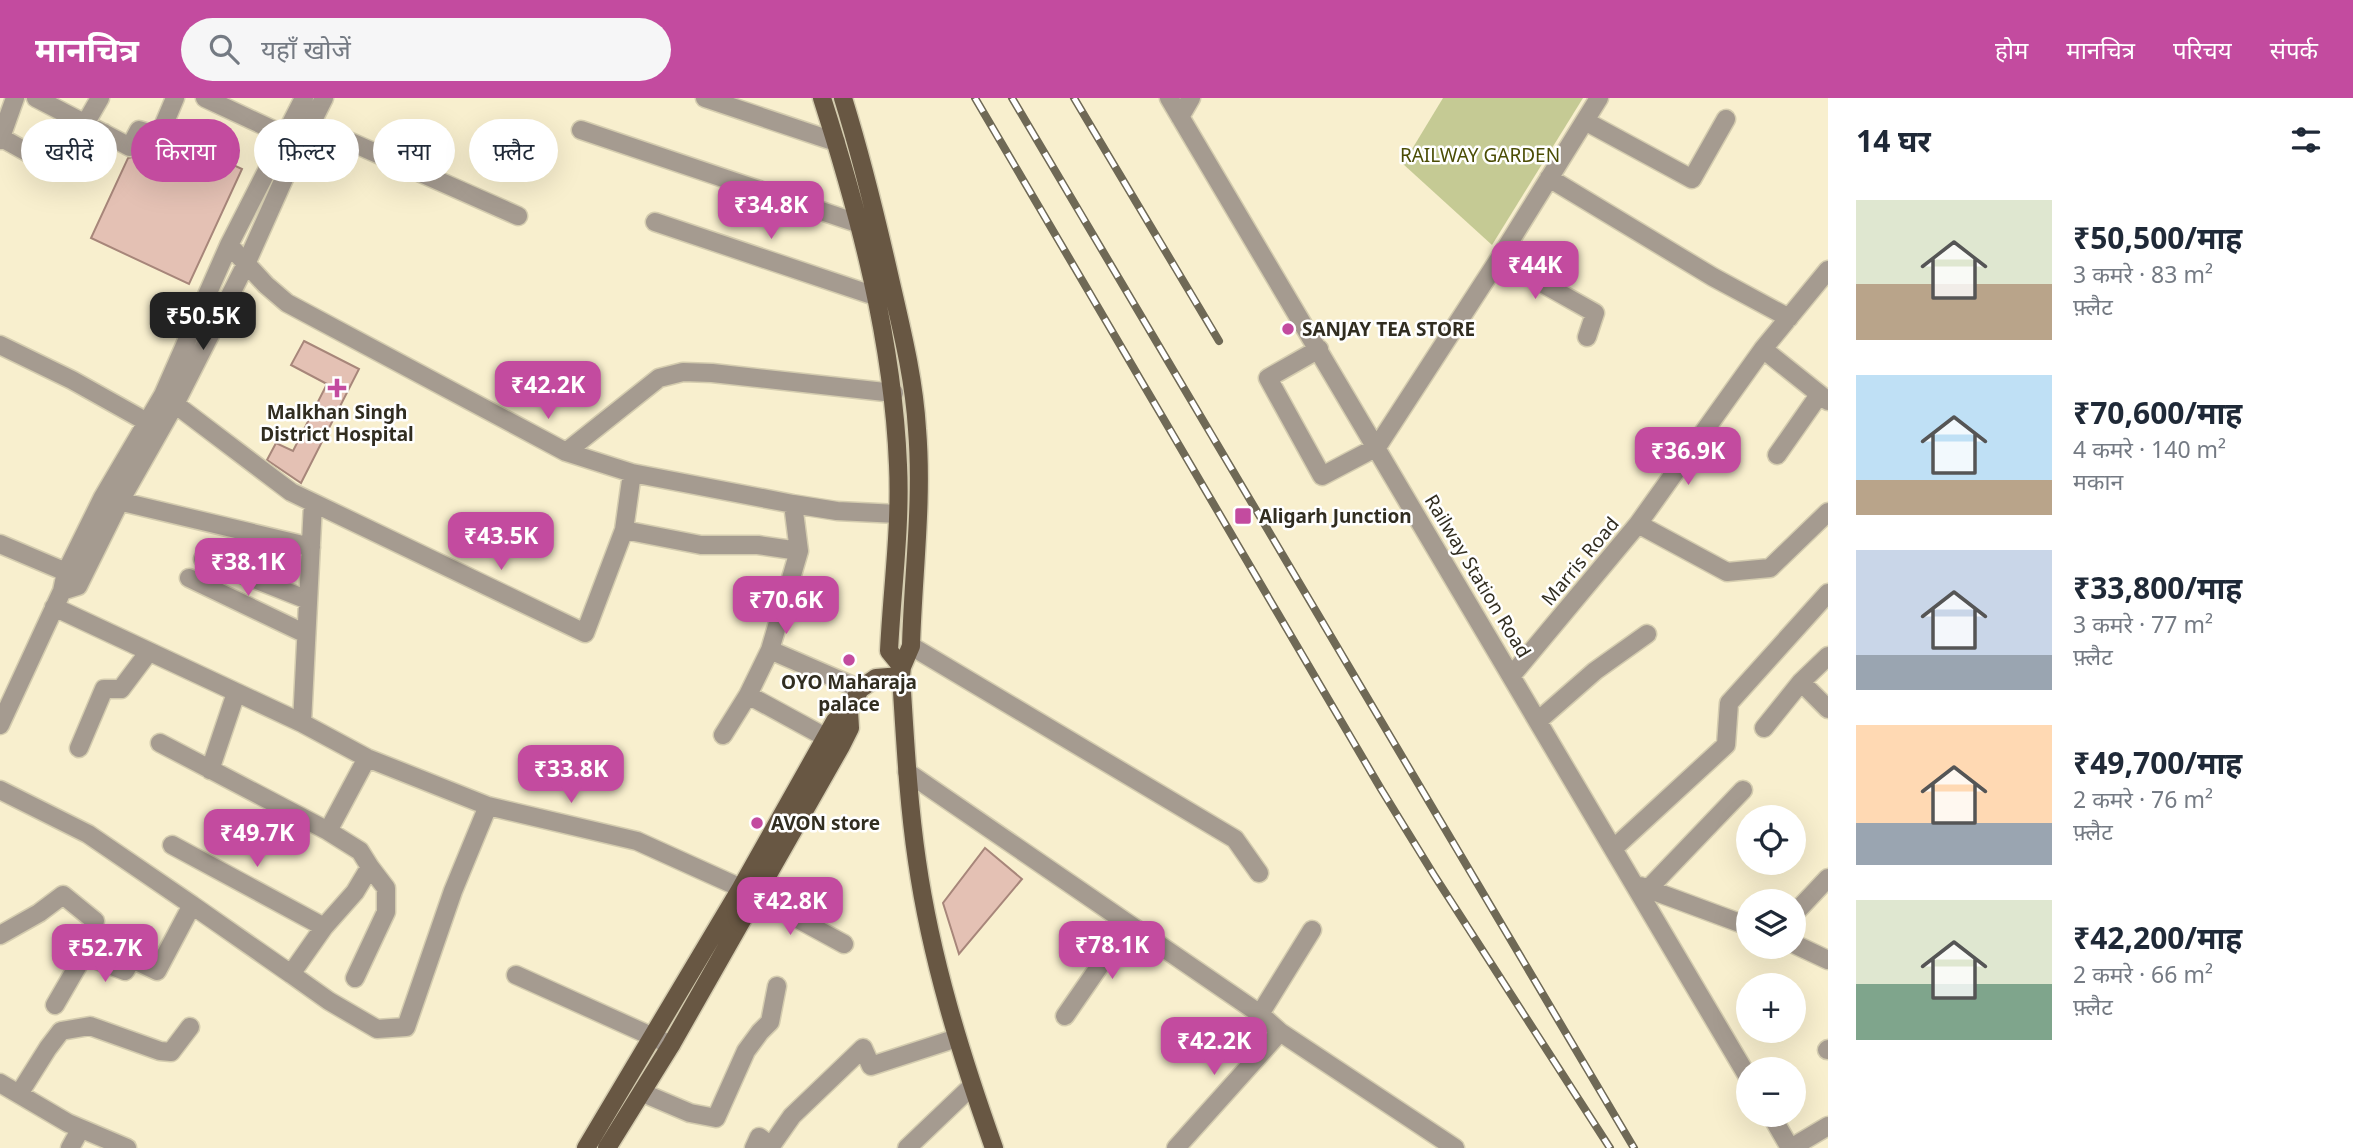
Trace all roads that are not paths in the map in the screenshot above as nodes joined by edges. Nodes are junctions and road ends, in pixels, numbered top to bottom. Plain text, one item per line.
1 (15, 98) edge
2 (37, 98) edge
3 (100, 98) edge
4 (176, 98) edge
5 (205, 98) edge
6 (304, 98) edge
7 (324, 98) edge
8 (705, 98) edge
9 (822, 98) edge
10 (843, 98) edge
11 (1170, 98) edge
12 (1191, 98) edge
13 (1599, 98) edge
14 (1180, 117) junction
15 (76, 119) edge
16 (88, 119) edge
17 (302, 119) edge
18 (303, 119) edge
19 (1726, 119) dead end
20 (254, 121) edge
21 (1585, 121) junction
22 (580, 130) dead end
23 (0, 138) edge
24 (117, 140) edge
25 (836, 142) junction
26 (359, 145) edge
27 (21, 149) edge
28 (1549, 178) junction
29 (260, 182) edge
30 (278, 182) edge
31 (518, 216) dead end
32 (655, 222) dead end
33 (860, 224) junction
34 (229, 245) junction
35 (1499, 259) junction
36 (246, 264) junction
37 (1828, 270) edge
38 (875, 296) junction
39 (1788, 318) junction
40 (1587, 337) dead end
41 (0, 345) edge
42 (1319, 349) junction
43 (1763, 349) junction
44 (894, 393) junction
45 (1823, 398) edge
46 (169, 400) junction
47 (147, 422) junction
48 (1377, 447) junction
49 (566, 452) junction
50 (1777, 455) dead end
51 (632, 473) junction
52 (112, 499) junction
53 (313, 503) junction
54 (793, 503) junction
55 (1828, 512) edge
56 (898, 514) junction
57 (1638, 524) junction
58 (624, 530) junction
59 (0, 544) edge
60 (310, 547) junction
61 (799, 551) junction
62 (203, 559) dead end
63 (66, 572) junction
64 (189, 578) dead end
65 (1828, 593) edge
66 (58, 599) junction
67 (308, 600) junction
68 (306, 634) junction
69 (1647, 634) dead end
70 (911, 646) junction
71 (770, 650) junction
72 (148, 653) junction
73 (1828, 656) edge
74 (901, 671) junction
75 (1512, 675) junction
76 (1801, 682) junction
77 (860, 689) junction
78 (236, 693) junction
79 (748, 695) junction
80 (1828, 709) edge
81 (849, 711) junction
82 (1539, 720) junction
83 (302, 723) junction
84 (0, 725) edge
85 (1764, 727) dead end
86 (723, 735) dead end
87 (827, 738) junction
88 (160, 743) dead end
89 (79, 748) dead end
90 (367, 758) junction
91 (210, 770) junction
92 (907, 772) junction
93 (807, 789) junction
94 (0, 790) edge
95 (1743, 790) dead end
96 (488, 806) junction
97 (328, 831) junction
98 (172, 845) dead end
99 (1613, 849) junction
100 (370, 867) junction
101 (1259, 873) dead end
102 (1641, 886) junction
103 (1825, 886) edge
104 (748, 892) junction
105 (1806, 903) edge
106 (192, 905) junction
107 (95, 921) dead end
108 (1736, 922) edge
109 (1128, 925) junction
110 (324, 927) junction
111 (1312, 930) dead end
112 (0, 935) edge
113 (844, 944) dead end
114 (1806, 950) edge
115 (1828, 960) edge
116 (291, 974) junction
117 (516, 975) dead end
118 (355, 978) dead end
119 (777, 986) dead end
120 (55, 1005) dead end
121 (1260, 1014) junction
122 (1065, 1016) dead end
123 (190, 1027) dead end
124 (1280, 1032) junction
125 (653, 1035) junction
126 (957, 1038) junction
127 (671, 1045) junction
128 (1737, 1057) edge
129 (0, 1083) edge
130 (972, 1086) junction
131 (643, 1093) junction
132 (19, 1094) junction
133 (1828, 1126) edge
134 (1778, 1127) edge
135 (80, 1129) junction
136 (70, 1148) edge
137 (127, 1148) edge
138 (586, 1148) edge
139 (607, 1148) edge
140 (754, 1148) edge
141 (907, 1148) edge
142 (995, 1148) edge
143 (1176, 1148) edge
144 (1455, 1148) edge
145 (1791, 1148) edge

1 - 23 street
2 - 15 street
3 - 16 street
4 - 24 street
5 - 20 street
6 - 17 street
7 - 18 street
8 - 25 street
9 - 25 main road
10 - 70 main road
11 - 14 street, Railway Station Road
12 - 14 street
13 - 21 street
14 - 42 street, Railway Station Road
19 - 21 street
21 - 28 street
22 - 33 street
23 - 27 street
25 - 33 main road
26 - 31 street
28 - 35 street
28 - 39 street
29 - 34 street
30 - 36 street
32 - 38 street
33 - 38 main road
34 - 36 street
34 - 46 street
35 - 40 street
35 - 48 street
36 - 46 street
36 - 49 street
37 - 39 street, Marris Road
38 - 44 main road
39 - 43 street, Marris Road
41 - 47 street
42 - 48 street, Railway Station Road
42 - 48 street
43 - 45 street
43 - 57 street, Marris Road
44 - 49 street
44 - 56 main road
45 - 50 street
46 - 47 street
46 - 52 street
46 - 53 street
47 - 52 street
48 - 75 street, Railway Station Road
49 - 51 street
51 - 54 street
51 - 58 street
52 - 60 street
52 - 63 street
52 - 66 street
53 - 58 street
53 - 60 street
54 - 56 street
54 - 61 street
55 - 57 street
56 - 74 main road
57 - 75 street, Marris Road
58 - 61 street
59 - 63 street
60 - 67 street
61 - 71 street
62 - 67 street
63 - 66 street
64 - 68 street
65 - 99 street
66 - 72 street
66 - 84 street
67 - 68 street
68 - 83 street
69 - 82 street
70 - 74 main road
70 - 101 street
71 - 77 street
71 - 79 street
72 - 78 street
72 - 89 street
73 - 76 street
74 - 77 main road
74 - 92 main road
75 - 82 street, Railway Station Road
76 - 80 street
76 - 85 street
77 - 81 main road
78 - 83 street
78 - 91 street
79 - 86 street
79 - 87 street
81 - 87 main road
81 - 93 main road
82 - 99 street, Railway Station Road
83 - 90 street
87 - 93 main road
88 - 91 street
90 - 96 street
90 - 97 street
91 - 97 street
92 - 109 street
92 - 126 main road
93 - 104 main road
94 - 106 street
95 - 102 street
96 - 104 street
96 - 116 street
97 - 100 street
98 - 110 street
99 - 102 street, Railway Station Road
100 - 110 street
100 - 118 street
102 - 108 street
102 - 128 street, Railway Station Road
103 - 105 street
104 - 113 street
104 - 125 main road
104 - 127 main road
106 - 116 street
106 - 120 street
107 - 112 street
109 - 121 street
109 - 122 street
110 - 116 street
111 - 121 street
114 - 115 street
117 - 125 street
119 - 131 street
121 - 124 street
123 - 132 street
124 - 143 street
124 - 144 street
125 - 127 street
125 - 138 main road
126 - 130 main road
126 - 140 street
127 - 131 main road
129 - 132 street
130 - 141 street
130 - 142 main road
131 - 139 main road
132 - 135 street
133 - 145 street
134 - 145 street
135 - 136 street
135 - 137 street

